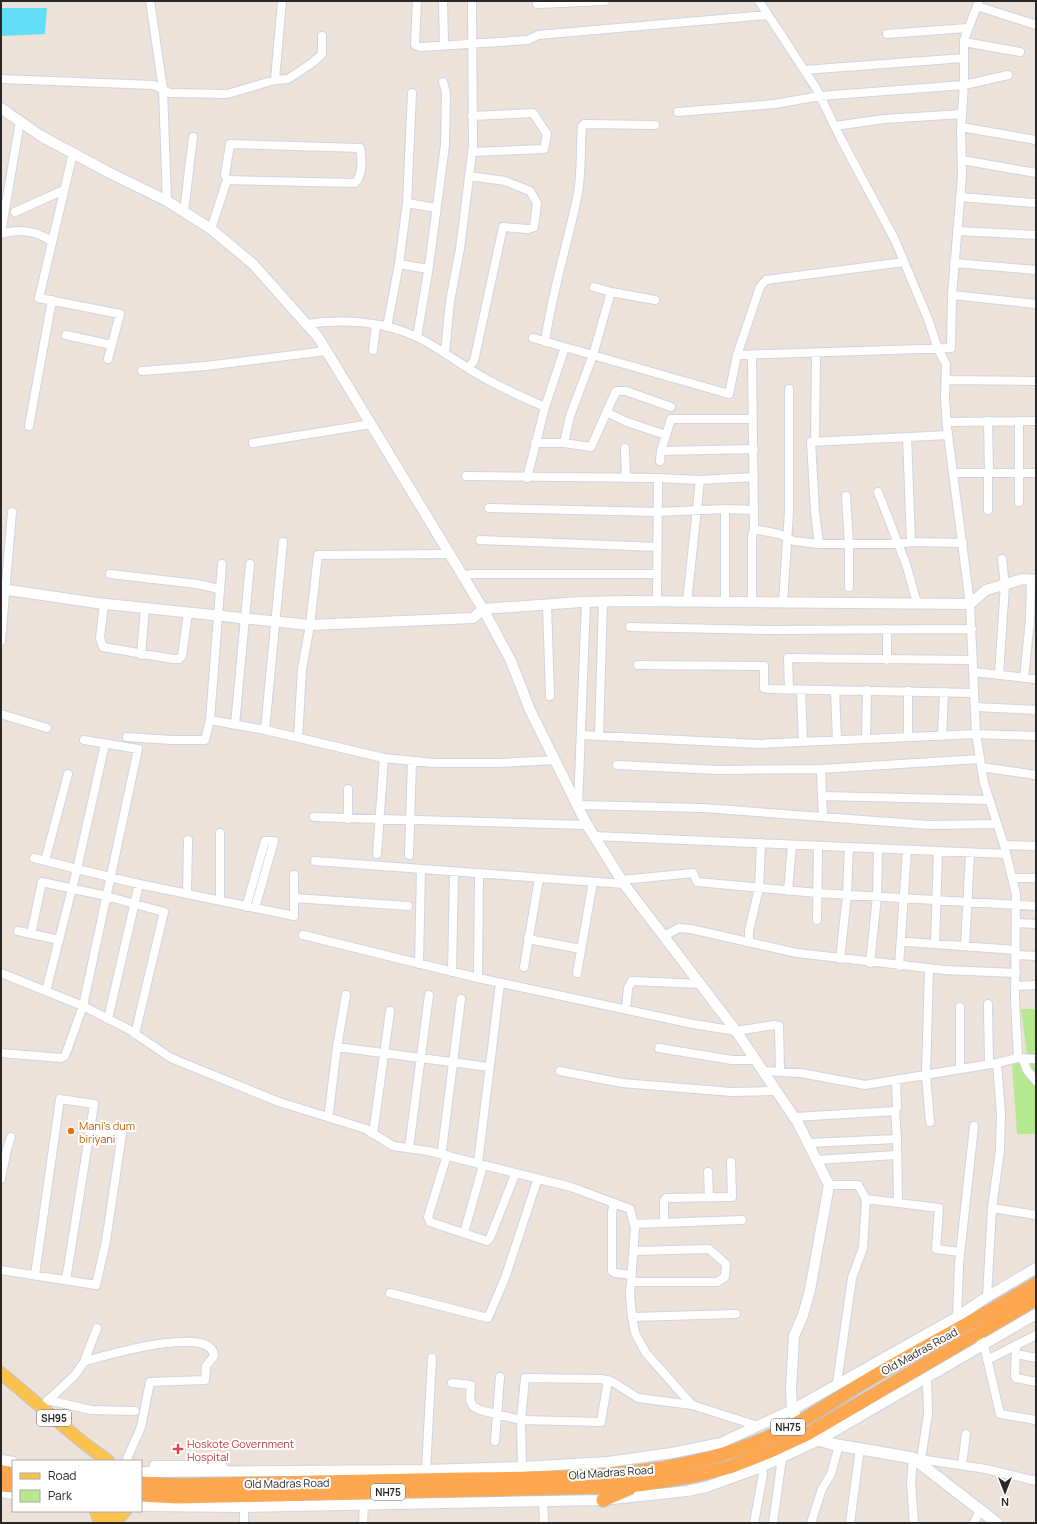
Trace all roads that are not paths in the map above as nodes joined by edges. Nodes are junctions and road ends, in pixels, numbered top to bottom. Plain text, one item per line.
1 (150, 1) edge
2 (282, 1) edge
3 (417, 1) edge
4 (443, 1) edge
5 (472, 1) edge
6 (605, 1) edge
7 (759, 1) edge
8 (537, 4) dead end
9 (978, 4) edge
10 (768, 15) junction
11 (1036, 25) edge
12 (967, 28) junction
13 (887, 34) dead end
14 (322, 36) dead end
15 (964, 42) junction
16 (472, 44) junction
17 (444, 46) junction
18 (1020, 52) dead end
19 (964, 58) junction
20 (804, 70) junction
21 (1008, 75) dead end
22 (1, 78) edge
23 (275, 80) junction
24 (443, 82) dead end
25 (964, 85) junction
26 (163, 89) junction
27 (412, 93) dead end
28 (820, 96) junction
29 (1, 108) edge
30 (678, 112) dead end
31 (962, 114) junction
32 (472, 116) junction
33 (20, 122) junction
34 (655, 125) dead end
35 (835, 126) junction
36 (961, 127) junction
37 (193, 138) dead end
38 (1036, 140) edge
39 (472, 152) junction
40 (73, 153) junction
41 (962, 160) junction
42 (1036, 173) edge
43 (226, 174) dead end
44 (470, 176) junction
45 (64, 190) junction
46 (960, 198) junction
47 (167, 201) junction
48 (407, 203) junction
49 (1033, 203) dead end
50 (436, 208) junction
51 (15, 212) dead end
52 (184, 212) junction
53 (211, 229) junction
54 (957, 231) junction
55 (1, 233) edge
56 (1036, 235) edge
57 (52, 242) junction
58 (904, 262) junction
59 (954, 263) junction
60 (399, 264) junction
61 (428, 269) junction
62 (1036, 270) edge
63 (594, 287) dead end
64 (611, 292) junction
65 (952, 295) junction
66 (52, 300) junction
67 (655, 300) dead end
68 (1036, 304) edge
69 (307, 324) junction
70 (376, 325) junction
71 (387, 326) junction
72 (66, 335) dead end
73 (417, 337) junction
74 (533, 338) dead end
75 (545, 342) junction
76 (112, 344) junction
77 (565, 347) junction
78 (951, 348) junction
79 (938, 349) junction
80 (373, 350) dead end
81 (326, 351) junction
82 (445, 353) junction
83 (816, 353) junction
84 (593, 355) junction
85 (737, 355) junction
86 (752, 355) junction
87 (108, 359) dead end
88 (946, 364) junction
89 (468, 368) junction
90 (142, 371) dead end
91 (946, 380) junction
92 (1036, 381) edge
93 (789, 389) dead end
94 (545, 407) junction
95 (671, 407) dead end
96 (608, 413) junction
97 (753, 419) junction
98 (1019, 421) junction
99 (1036, 421) edge
100 (947, 422) junction
101 (988, 422) junction
102 (371, 424) junction
103 (29, 426) dead end
104 (666, 435) junction
105 (948, 435) junction
106 (907, 437) junction
107 (816, 442) junction
108 (253, 443) dead end
109 (535, 443) junction
110 (564, 443) junction
111 (625, 448) dead end
112 (754, 449) junction
113 (661, 451) junction
114 (660, 461) dead end
115 (954, 473) junction
116 (988, 473) junction
117 (1018, 473) junction
118 (1036, 473) edge
119 (466, 476) dead end
120 (754, 477) junction
121 (527, 478) junction
122 (626, 478) junction
123 (658, 478) junction
124 (700, 480) junction
125 (878, 492) dead end
126 (846, 496) dead end
127 (1019, 502) dead end
128 (490, 508) dead end
129 (697, 509) junction
130 (725, 509) junction
131 (754, 510) junction
132 (988, 510) dead end
133 (12, 512) dead end
134 (658, 512) junction
135 (754, 528) junction
136 (787, 538) junction
137 (480, 540) dead end
138 (283, 542) dead end
139 (911, 542) junction
140 (963, 543) junction
141 (820, 544) junction
142 (849, 544) junction
143 (897, 544) junction
144 (657, 547) junction
145 (449, 554) junction
146 (1002, 559) dead end
147 (222, 564) dead end
148 (250, 564) dead end
149 (110, 574) dead end
150 (657, 574) junction
151 (462, 576) junction
152 (1033, 580) edge
153 (1005, 585) junction
154 (849, 587) dead end
155 (3, 589) edge
156 (219, 589) junction
157 (586, 602) junction
158 (603, 602) junction
159 (657, 602) junction
160 (687, 602) junction
161 (725, 602) junction
162 (752, 602) junction
163 (783, 602) junction
164 (917, 603) junction
165 (104, 604) junction
166 (970, 604) junction
167 (547, 605) junction
168 (146, 608) junction
169 (484, 609) junction
170 (188, 613) junction
171 (218, 616) junction
172 (2, 618) edge
173 (245, 619) junction
174 (275, 622) junction
175 (310, 625) junction
176 (630, 628) dead end
177 (887, 629) junction
178 (972, 629) junction
179 (1, 641) edge
180 (141, 655) junction
181 (886, 660) junction
182 (973, 660) junction
183 (638, 665) dead end
184 (973, 672) junction
185 (999, 675) junction
186 (1024, 678) junction
187 (1036, 679) edge
188 (789, 689) junction
189 (801, 690) junction
190 (835, 690) junction
191 (867, 690) junction
192 (908, 691) junction
193 (944, 692) junction
194 (974, 693) junction
195 (550, 696) dead end
196 (975, 708) junction
197 (1036, 710) edge
198 (1, 714) edge
199 (210, 720) junction
200 (235, 724) junction
201 (47, 728) dead end
202 (265, 730) junction
203 (976, 734) junction
204 (581, 736) junction
205 (598, 736) junction
206 (942, 736) junction
207 (1036, 736) edge
208 (126, 737) dead end
209 (908, 737) junction
210 (298, 738) junction
211 (866, 739) junction
212 (84, 740) dead end
213 (837, 740) junction
214 (803, 742) junction
215 (105, 744) junction
216 (384, 758) junction
217 (555, 760) junction
218 (412, 761) junction
219 (980, 763) junction
220 (617, 765) dead end
221 (821, 769) junction
222 (68, 774) dead end
223 (1036, 775) edge
224 (348, 789) dead end
225 (822, 796) junction
226 (989, 800) junction
227 (578, 805) junction
228 (314, 817) dead end
229 (823, 818) junction
230 (348, 819) junction
231 (379, 819) junction
232 (411, 820) junction
233 (997, 824) junction
234 (587, 825) junction
235 (220, 833) dead end
236 (594, 836) junction
237 (188, 840) dead end
238 (761, 843) junction
239 (1004, 844) junction
240 (792, 845) junction
241 (818, 846) junction
242 (1036, 846) edge
243 (849, 847) junction
244 (878, 848) junction
245 (907, 850) junction
246 (938, 851) junction
247 (970, 853) junction
248 (377, 854) dead end
249 (1006, 854) junction
250 (409, 855) dead end
251 (34, 858) dead end
252 (45, 861) junction
253 (315, 861) dead end
254 (77, 869) junction
255 (421, 869) junction
256 (454, 872) junction
257 (479, 874) junction
258 (294, 875) dead end
259 (111, 877) junction
260 (539, 878) junction
261 (1013, 878) junction
262 (1036, 878) edge
263 (593, 882) junction
264 (623, 882) junction
265 (139, 884) junction
266 (759, 888) junction
267 (72, 889) junction
268 (788, 891) junction
269 (818, 893) junction
270 (187, 894) junction
271 (847, 895) junction
272 (106, 896) junction
273 (877, 897) junction
274 (294, 898) junction
275 (904, 898) junction
276 (220, 901) junction
277 (937, 901) junction
278 (967, 902) junction
279 (134, 904) junction
280 (408, 906) dead end
281 (1017, 906) junction
282 (1036, 906) edge
283 (246, 907) junction
284 (255, 908) junction
285 (817, 920) dead end
286 (1017, 923) junction
287 (1036, 924) edge
288 (18, 932) dead end
289 (31, 934) junction
290 (303, 935) dead end
291 (664, 936) junction
292 (528, 939) junction
293 (59, 940) junction
294 (749, 942) junction
295 (906, 942) dead end
296 (935, 944) junction
297 (965, 946) junction
298 (581, 949) junction
299 (1016, 952) junction
300 (1036, 956) edge
301 (840, 959) junction
302 (870, 963) junction
303 (419, 964) junction
304 (900, 966) junction
305 (524, 967) dead end
306 (929, 968) junction
307 (452, 972) junction
308 (1, 973) edge
309 (577, 973) dead end
310 (1016, 973) junction
311 (478, 978) junction
312 (500, 983) junction
313 (700, 984) junction
314 (1015, 986) junction
315 (1036, 986) edge
316 (46, 991) junction
317 (346, 995) dead end
318 (429, 995) dead end
319 (462, 999) dead end
320 (988, 1004) dead end
321 (83, 1006) junction
322 (960, 1007) dead end
323 (626, 1009) junction
324 (390, 1011) dead end
325 (108, 1019) junction
326 (736, 1031) junction
327 (135, 1034) junction
328 (337, 1047) junction
329 (659, 1048) dead end
330 (1, 1053) edge
331 (385, 1054) junction
332 (422, 1058) junction
333 (1021, 1059) junction
334 (1036, 1059) edge
335 (756, 1060) junction
336 (452, 1062) junction
337 (993, 1064) junction
338 (489, 1067) junction
339 (960, 1069) junction
340 (560, 1071) dead end
341 (763, 1071) junction
342 (780, 1072) junction
343 (926, 1075) junction
344 (896, 1080) junction
345 (1036, 1082) edge
346 (777, 1091) junction
347 (895, 1111) junction
348 (329, 1112) dead end
349 (795, 1117) junction
350 (930, 1122) dead end
351 (974, 1126) dead end
352 (90, 1130) junction
353 (373, 1134) junction
354 (11, 1136) dead end
355 (897, 1139) junction
356 (808, 1143) junction
357 (409, 1148) junction
358 (445, 1153) junction
359 (896, 1155) junction
360 (817, 1160) junction
361 (731, 1162) dead end
362 (480, 1166) junction
363 (708, 1172) dead end
364 (514, 1177) dead end
365 (1, 1178) edge
366 (538, 1178) junction
367 (829, 1185) junction
368 (709, 1197) junction
369 (866, 1199) junction
370 (614, 1203) junction
371 (898, 1203) junction
372 (992, 1208) junction
373 (1036, 1215) edge
374 (742, 1220) dead end
375 (664, 1223) junction
376 (634, 1224) junction
377 (464, 1233) junction
378 (634, 1250) junction
379 (960, 1252) junction
380 (1036, 1268) edge
381 (1, 1270) edge
382 (35, 1275) junction
383 (632, 1279) junction
384 (66, 1280) junction
385 (1036, 1284) edge
386 (390, 1293) dead end
387 (987, 1297) junction
388 (1036, 1300) edge
389 (736, 1314) dead end
390 (1036, 1314) edge
391 (957, 1317) junction
392 (632, 1318) junction
393 (97, 1328) dead end
394 (1036, 1335) edge
395 (980, 1340) junction
396 (1016, 1349) junction
397 (432, 1358) dead end
398 (1036, 1358) edge
399 (987, 1360) junction
400 (84, 1362) junction
401 (1, 1373) edge
402 (500, 1377) dead end
403 (927, 1379) junction
404 (608, 1380) junction
405 (1036, 1382) edge
406 (452, 1383) dead end
407 (838, 1383) junction
408 (1, 1384) edge
409 (44, 1404) junction
410 (692, 1405) junction
411 (792, 1410) junction
412 (134, 1411) dead end
413 (497, 1414) junction
414 (522, 1420) junction
415 (1036, 1420) edge
416 (799, 1422) junction
417 (758, 1426) junction
418 (966, 1434) dead end
419 (814, 1437) junction
420 (495, 1441) dead end
421 (839, 1445) junction
422 (860, 1448) junction
423 (93, 1456) edge
424 (782, 1458) junction
425 (917, 1458) junction
426 (1, 1460) edge
427 (105, 1460) edge
428 (126, 1460) edge
429 (12, 1462) edge
430 (962, 1465) junction
431 (522, 1467) junction
432 (761, 1467) junction
433 (426, 1470) junction
434 (1, 1472) edge
435 (142, 1472) edge
436 (12, 1474) edge
437 (1036, 1481) edge
438 (142, 1483) edge
439 (1, 1485) edge
440 (638, 1485) junction
441 (12, 1486) edge
442 (177, 1491) junction
443 (1, 1492) edge
444 (12, 1494) edge
445 (142, 1495) edge
446 (603, 1500) junction
447 (543, 1501) junction
448 (364, 1504) junction
449 (142, 1506) edge
450 (244, 1507) junction
451 (980, 1510) junction
452 (96, 1512) edge
453 (110, 1512) edge
454 (124, 1512) edge
455 (101, 1523) edge
456 (114, 1523) edge
457 (244, 1523) edge
458 (363, 1523) edge
459 (544, 1523) edge
460 (754, 1523) edge
461 (773, 1523) edge
462 (811, 1523) edge
463 (850, 1523) edge
464 (914, 1523) edge
465 (974, 1523) edge
466 (997, 1523) edge

1 - 26 street
2 - 23 street
3 - 17 street
4 - 17 street
5 - 16 street
6 - 8 street
7 - 10 street
9 - 11 street
9 - 12 street
10 - 16 street
10 - 20 street
12 - 13 street
12 - 15 street
14 - 23 street
15 - 18 street
15 - 19 street
16 - 17 street
16 - 32 street
19 - 20 street
19 - 25 street
20 - 28 street
21 - 25 street
22 - 26 street
23 - 26 street
24 - 50 street
25 - 28 street
25 - 31 street
26 - 47 street
27 - 48 street
28 - 30 street
28 - 35 street
29 - 33 street
31 - 35 street
31 - 36 street
32 - 39 street
32 - 39 street
33 - 40 street
33 - 55 street
34 - 75 street
35 - 58 street
36 - 38 street
36 - 41 street
37 - 52 street
39 - 44 street
40 - 45 street
40 - 47 street
41 - 42 street
41 - 46 street
43 - 53 street
44 - 82 street
44 - 89 street
45 - 51 street
45 - 57 street
46 - 49 street
46 - 54 street
47 - 52 street
48 - 50 street
48 - 60 street
50 - 61 street
52 - 53 street
53 - 69 street
54 - 56 street
54 - 59 street
55 - 57 street
57 - 66 street
58 - 79 street
58 - 85 street
59 - 62 street
59 - 65 street
60 - 61 street
60 - 71 street
61 - 73 street
63 - 64 street
64 - 67 street
64 - 84 street
65 - 68 street
65 - 78 street
66 - 76 street
66 - 103 street
69 - 70 street
69 - 81 street
70 - 71 street
70 - 80 street
71 - 73 street
72 - 76 street
73 - 82 street
74 - 75 street
75 - 77 street
76 - 87 street
77 - 84 street
77 - 94 street
78 - 79 street
78 - 88 street
79 - 83 street
79 - 88 street
81 - 90 street
81 - 102 street
82 - 89 street
83 - 86 street
83 - 107 street
84 - 85 street
84 - 110 street
85 - 86 street
86 - 97 street
88 - 91 street
89 - 94 street
91 - 92 street
91 - 100 street
93 - 136 street
94 - 109 street
95 - 96 street
96 - 104 street
96 - 110 street
97 - 104 street
97 - 112 street
98 - 99 street
98 - 101 street
98 - 117 street
100 - 101 street
100 - 105 street
101 - 116 street
102 - 108 street
102 - 145 street
104 - 113 street
105 - 106 street
105 - 115 street
106 - 107 street
106 - 139 street
107 - 141 street
109 - 110 street
109 - 121 street
111 - 122 street
112 - 113 street
112 - 120 street
113 - 114 street
115 - 116 street
115 - 140 street
116 - 117 street
116 - 132 street
117 - 118 street
117 - 127 street
119 - 121 street
120 - 124 street
120 - 131 street
121 - 122 street
122 - 123 street
123 - 124 street
123 - 134 street
124 - 129 street
125 - 143 street
126 - 142 street
128 - 134 street
129 - 130 street
129 - 134 street
129 - 160 street
130 - 131 street
130 - 161 street
131 - 135 street
133 - 155 street
134 - 144 street
135 - 136 street
135 - 162 street
136 - 141 street
136 - 163 street
137 - 144 street
138 - 174 street
139 - 140 street
139 - 143 street
140 - 166 street
141 - 142 street
142 - 143 street
142 - 154 street
143 - 164 street
144 - 150 street
145 - 151 street
145 - 175 street
146 - 153 street
147 - 156 street
148 - 173 street
149 - 156 street
150 - 151 street
150 - 159 street
151 - 169 street
152 - 153 street
152 - 186 street
153 - 166 street
153 - 185 street
155 - 165 street
155 - 172 street
156 - 171 street
157 - 158 street
157 - 167 street
157 - 204 street
158 - 159 street
158 - 205 street
159 - 160 street
160 - 161 street
161 - 162 street
162 - 163 street
163 - 164 street
164 - 166 street
165 - 168 street
165 - 180 street
166 - 178 street
167 - 169 street
167 - 195 street
168 - 170 street
168 - 180 street
169 - 175 street
169 - 217 street
170 - 171 street
170 - 180 street
171 - 173 street
171 - 199 street
172 - 179 street
173 - 174 street
173 - 200 street
174 - 175 street
174 - 202 street
175 - 210 street
176 - 177 street
177 - 178 street
177 - 181 street
178 - 182 street
181 - 182 street
181 - 188 street
182 - 184 street
183 - 188 street
184 - 185 street
184 - 194 street
185 - 186 street
186 - 187 street
188 - 189 street
189 - 190 street
189 - 214 street
190 - 191 street
190 - 213 street
191 - 192 street
191 - 211 street
192 - 193 street
192 - 209 street
193 - 194 street
193 - 206 street
194 - 196 street
196 - 197 street
196 - 203 street
198 - 201 street
199 - 200 street
199 - 208 street
200 - 202 street
202 - 210 street
203 - 206 street
203 - 207 street
203 - 219 street
204 - 205 street
204 - 227 street
205 - 214 street
206 - 209 street
209 - 211 street
210 - 216 street
211 - 213 street
212 - 215 street
213 - 214 street
215 - 254 street
215 - 259 street
216 - 218 street
216 - 231 street
217 - 218 street
217 - 227 street
218 - 232 street
219 - 221 street
219 - 223 street
219 - 226 street
220 - 221 street
221 - 225 street
222 - 252 street
224 - 230 street
225 - 226 street
225 - 229 street
226 - 233 street
227 - 229 street
227 - 234 street
228 - 230 street
229 - 233 street
230 - 231 street
231 - 232 street
231 - 248 street
232 - 234 street
232 - 250 street
233 - 239 street
234 - 236 street
235 - 276 street
236 - 238 street
236 - 264 street
237 - 270 street
238 - 240 street
238 - 266 street
239 - 242 street
239 - 249 street
240 - 241 street
240 - 268 street
241 - 243 street
241 - 269 street
243 - 244 street
243 - 271 street
244 - 245 street
244 - 273 street
245 - 246 street
245 - 275 street
246 - 247 street
246 - 277 street
247 - 249 street
247 - 278 street
249 - 261 street
251 - 252 street
252 - 254 street
253 - 255 street
254 - 259 street
254 - 267 street
255 - 256 street
255 - 303 street
256 - 257 street
256 - 307 street
257 - 260 street
257 - 311 street
258 - 274 street
259 - 265 street
259 - 272 street
260 - 263 street
260 - 292 street
261 - 262 street
261 - 281 street
263 - 264 street
263 - 298 street
264 - 266 street
264 - 291 street
265 - 270 street
265 - 279 street
266 - 268 street
266 - 294 street
267 - 272 street
267 - 289 street
267 - 293 street
268 - 269 street
269 - 271 street
269 - 285 street
270 - 276 street
271 - 273 street
271 - 301 street
272 - 279 street
272 - 321 street
273 - 275 street
273 - 302 street
274 - 280 street
274 - 284 street
275 - 277 street
275 - 304 street
276 - 283 street
277 - 278 street
277 - 296 street
278 - 281 street
278 - 297 street
279 - 325 street
279 - 327 street
281 - 282 street
281 - 286 street
283 - 284 street
283 - 284 street
286 - 287 street
286 - 299 street
288 - 289 street
289 - 293 street
290 - 303 street
291 - 294 street
291 - 313 street
292 - 298 street
292 - 305 street
293 - 316 street
294 - 301 street
295 - 296 street
296 - 297 street
297 - 299 street
298 - 309 street
299 - 300 street
299 - 310 street
301 - 302 street
302 - 304 street
303 - 307 street
304 - 306 street
306 - 310 street
306 - 343 street
307 - 311 street
308 - 316 street
310 - 314 street
311 - 312 street
312 - 323 street
312 - 338 street
313 - 323 street
313 - 326 street
314 - 315 street
314 - 333 street
316 - 321 street
317 - 328 street
318 - 332 street
319 - 336 street
320 - 337 street
321 - 325 street
321 - 330 street
322 - 339 street
323 - 326 street
324 - 331 street
325 - 327 street
326 - 335 street
326 - 342 street
327 - 353 street
328 - 331 street
328 - 348 street
329 - 335 street
331 - 332 street
331 - 353 street
332 - 336 street
332 - 357 street
333 - 334 street
333 - 337 street
333 - 345 street
335 - 341 street
336 - 338 street
336 - 358 street
337 - 339 street
337 - 372 street
338 - 362 street
339 - 343 street
340 - 346 street
341 - 342 street
341 - 346 street
342 - 344 street
343 - 344 street
343 - 350 street
344 - 347 street
346 - 349 street
347 - 349 street
347 - 355 street
349 - 356 street
351 - 379 street
352 - 382 street
352 - 384 street
352 - 384 street
353 - 357 street
354 - 365 street
355 - 356 street
355 - 359 street
356 - 360 street
357 - 358 street
358 - 362 street
358 - 377 street
359 - 360 street
359 - 371 street
360 - 367 street
361 - 368 street
362 - 366 street
362 - 377 street
363 - 368 street
364 - 377 street
366 - 370 street
366 - 386 street
367 - 369 street
367 - 411 street
368 - 375 street
369 - 371 street
369 - 407 street
370 - 376 street
370 - 383 street
371 - 379 street
372 - 373 street
372 - 387 street
374 - 375 street
375 - 376 street
376 - 378 street
378 - 383 street
378 - 383 street
379 - 391 street
380 - 387 street
381 - 382 street
382 - 384 street
383 - 392 street
385 - 416 highway, Old Madras Road / NH75
387 - 391 street
388 - 395 highway, Old Madras Road / NH75
389 - 392 street
390 - 395 street
391 - 407 street
392 - 410 street
393 - 400 street
394 - 396 street
395 - 399 street
395 - 403 street
395 - 419 highway, Old Madras Road / NH75
396 - 398 street
396 - 399 street
396 - 405 street
397 - 433 street
399 - 415 street
400 - 409 street
400 - 428 street
401 - 409 main road, SH95
402 - 413 street
403 - 419 street
403 - 425 street
404 - 410 street
404 - 414 street
404 - 414 street
406 - 413 street
407 - 411 street
408 - 423 main road, SH95
409 - 412 street
409 - 423 main road, SH95
410 - 417 street
411 - 416 main road
411 - 417 street
413 - 414 street
413 - 420 street
414 - 431 street
416 - 442 highway, Old Madras Road / NH75
417 - 431 street
418 - 430 street
419 - 421 main road
419 - 424 street
419 - 440 highway, Old Madras Road / NH75
421 - 422 main road
421 - 462 street
422 - 425 main road
422 - 463 street
423 - 427 main road, SH95
424 - 432 street
424 - 461 street
425 - 430 street
425 - 451 main road
425 - 464 street
426 - 429 street
430 - 437 street
431 - 433 street
432 - 446 street
432 - 460 street
433 - 435 street
434 - 436 highway
438 - 442 highway, Old Madras Road / NH75
439 - 441 highway
440 - 442 highway, Old Madras Road / NH75
440 - 446 highway
442 - 445 highway, Old Madras Road / NH75
443 - 444 street
446 - 447 street
447 - 448 street
447 - 459 street
448 - 450 street
448 - 458 street
449 - 450 street
450 - 457 street
451 - 465 street
451 - 466 main road
452 - 455 main road
453 - 455 main road
454 - 456 main road

